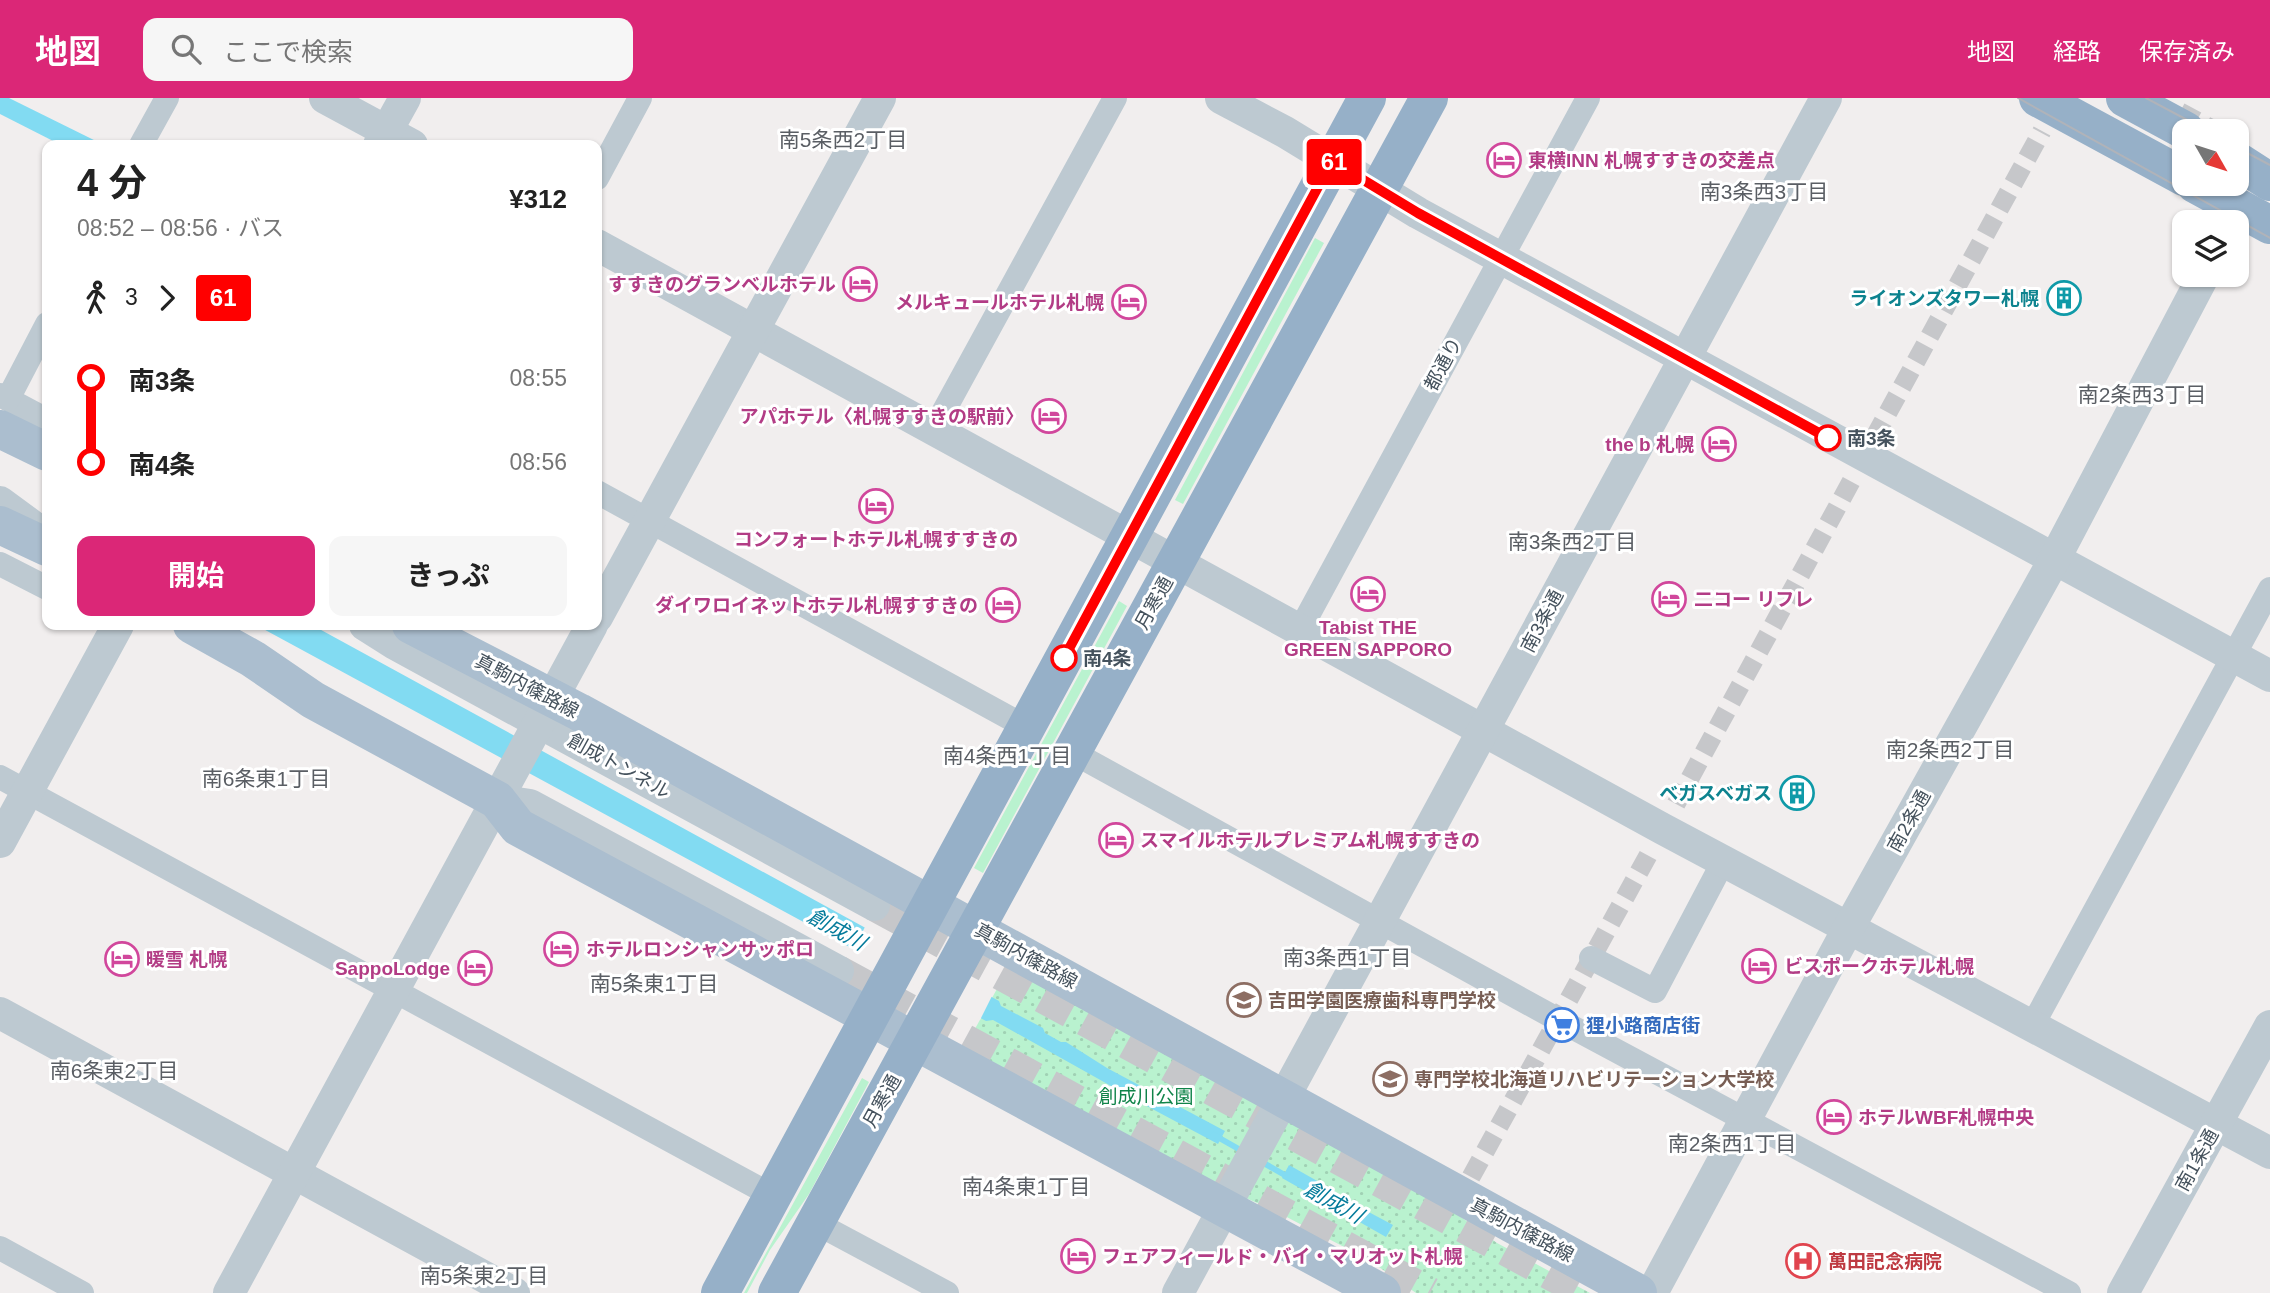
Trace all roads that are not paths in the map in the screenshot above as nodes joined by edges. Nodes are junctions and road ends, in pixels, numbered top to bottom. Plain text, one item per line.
1 (167, 98) edge
2 (325, 98) edge
3 (405, 98) edge
4 (640, 98) edge
5 (880, 98) edge
6 (1115, 98) edge
7 (1221, 98) edge
8 (1367, 98) edge
9 (1429, 98) edge
10 (1588, 98) edge
11 (1826, 98) edge
12 (2038, 98) edge
13 (2125, 98) edge
14 (2172, 123) tunnel mouth
15 (144, 140) edge
16 (391, 140) edge
17 (393, 140) edge
18 (1332, 161) junction
19 (602, 169) edge
20 (2172, 171) edge
21 (1379, 190) junction
22 (602, 248) edge
23 (1500, 258) junction
24 (2198, 287) edge
25 (753, 330) junction
26 (42, 340) edge
27 (1683, 359) junction
28 (17, 422) edge
29 (934, 429) junction
30 (602, 495) edge
31 (0, 502) edge
32 (649, 520) junction
33 (0, 525) edge
34 (42, 533) edge
35 (1129, 536) junction
36 (42, 545) edge
37 (2054, 560) junction
38 (1176, 563) junction
39 (0, 564) edge
40 (42, 585) edge
41 (2270, 589) edge
42 (602, 608) edge
43 (115, 630) edge
44 (200, 630) edge
45 (372, 630) edge
46 (416, 630) edge
47 (589, 630) edge
48 (1300, 630) junction
49 (2234, 657) junction
50 (2270, 676) edge
51 (1026, 727) junction
52 (1483, 731) junction
53 (526, 748) junction
54 (1072, 752) junction
55 (14, 784) edge
56 (0, 842) edge
57 (1723, 862) junction
58 (930, 904) junction
59 (874, 905) tunnel mouth
60 (1380, 920) junction
61 (976, 929) junction
62 (1848, 929) junction
63 (1591, 958) dead end
64 (838, 971) tunnel mouth
65 (393, 991) junction
66 (0, 1013) edge
67 (870, 1017) junction
68 (2270, 1026) edge
69 (2031, 1028) junction
70 (915, 1041) junction
71 (1284, 1097) junction
72 (1746, 1119) junction
73 (2216, 1124) junction
74 (2270, 1153) edge
75 (294, 1174) junction
76 (773, 1196) junction
77 (1225, 1207) junction
78 (816, 1223) junction
79 (0, 1248) edge
80 (82, 1293) edge
81 (229, 1293) edge
82 (514, 1293) edge
83 (720, 1293) edge
84 (777, 1293) edge
85 (947, 1293) edge
86 (1178, 1293) edge
87 (1382, 1293) edge
88 (1638, 1293) edge
89 (1652, 1293) edge
90 (2069, 1293) edge
91 (2123, 1293) edge

1 - 15 street
2 - 16 street
3 - 17 street
4 - 19 street
5 - 25 street
6 - 29 street
7 - 18 street
8 - 18 highway
9 - 21 highway, 月寒通
10 - 23 street, 都通り
11 - 27 street, 南3条通
12 - 20 highway
13 - 14 highway
18 - 21 street
18 - 35 highway
21 - 23 street
21 - 38 highway, 月寒通
22 - 25 street
23 - 27 street
23 - 48 street, 都通り
24 - 37 street, 南2条通
25 - 29 street
25 - 32 street
26 - 28 street
27 - 37 street
27 - 52 street, 南3条通
29 - 35 street
30 - 32 street
31 - 34 street
32 - 42 street
32 - 51 street
33 - 36 main road
35 - 38 street
35 - 51 highway
37 - 49 street
37 - 62 street, 南2条通
38 - 48 street
38 - 54 highway, 月寒通
39 - 40 street
41 - 49 street
43 - 55 street
44 - 53 main road, 真駒内篠路線
45 - 53 street, 創成トンネル
46 - 53 main road, 真駒内篠路線
47 - 53 street
48 - 52 street
49 - 50 street
49 - 69 street
51 - 58 highway
52 - 57 street
52 - 60 street, 南3条通
53 - 58 main road, 真駒内篠路線
53 - 59 street, 創成トンネル
53 - 64 street, 創成トンネル
53 - 65 street
53 - 67 main road, 真駒内篠路線
54 - 60 street
54 - 61 highway, 月寒通
55 - 56 street
55 - 65 street
57 - 62 street
57 - 63 street
58 - 61 main road, 真駒内篠路線
58 - 67 highway
60 - 71 street, 南3条通
60 - 72 street
61 - 70 highway, 月寒通
61 - 71 main road, 真駒内篠路線
62 - 69 street
62 - 72 street, 南2条通
65 - 75 street
65 - 76 street
66 - 75 street
67 - 70 main road, 真駒内篠路線
67 - 76 highway
68 - 73 street, 南1条通
69 - 73 street
70 - 77 main road, 真駒内篠路線
70 - 78 highway, 月寒通
71 - 77 street, 南3条通
71 - 88 main road, 真駒内篠路線
72 - 89 street, 南2条通
72 - 90 street
73 - 74 street
73 - 91 street, 南1条通
75 - 81 street
75 - 82 street
76 - 83 highway
77 - 86 street, 南3条通
77 - 87 main road, 真駒内篠路線
78 - 84 highway, 月寒通
78 - 85 street
79 - 80 street

